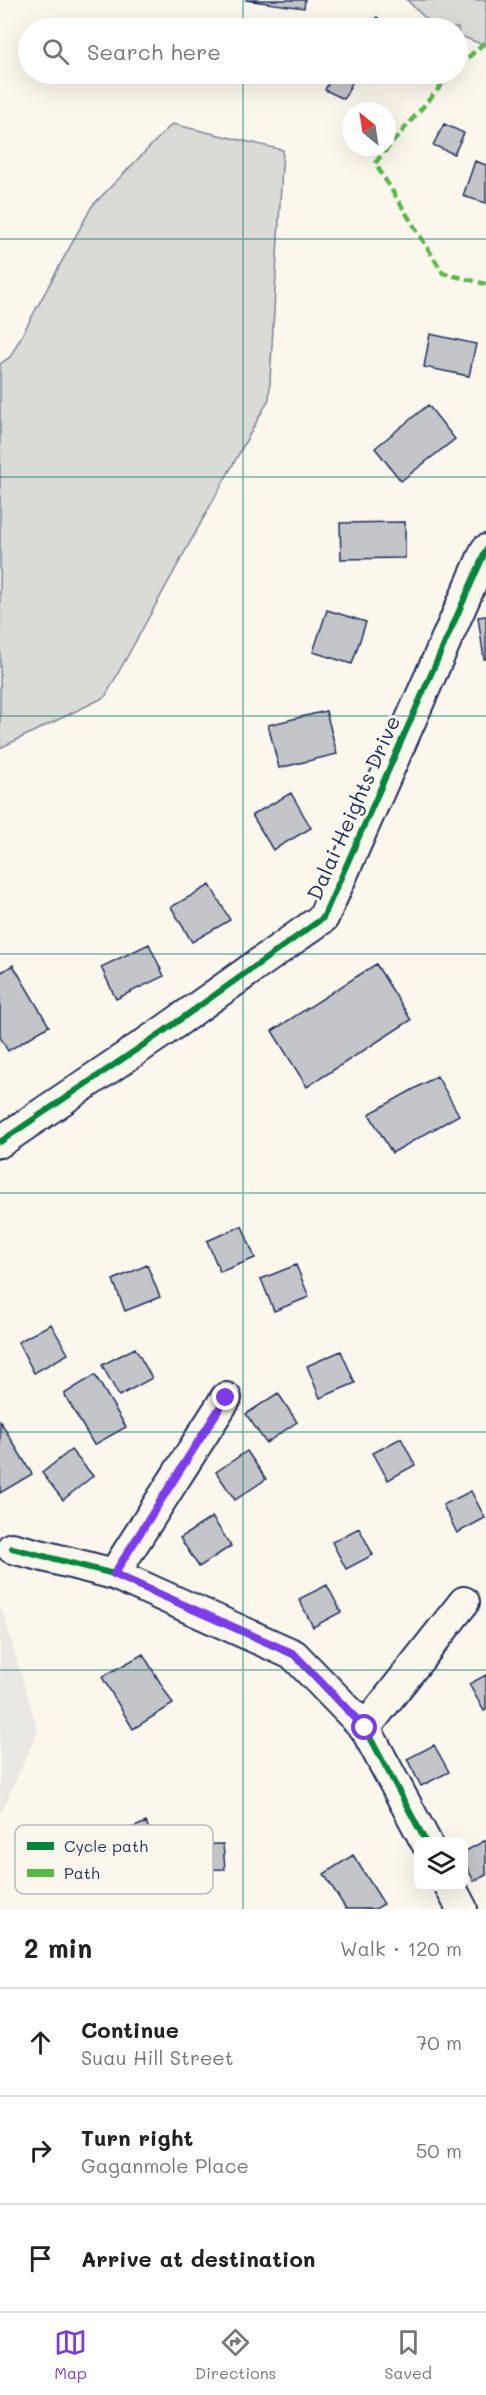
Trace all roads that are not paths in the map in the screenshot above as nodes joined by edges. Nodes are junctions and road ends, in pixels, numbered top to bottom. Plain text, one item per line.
1 (486, 550) edge
2 (0, 1142) edge
3 (226, 1398) dead end
4 (12, 1548) dead end
5 (114, 1574) junction
6 (464, 1602) dead end
7 (365, 1728) junction
8 (423, 1837) edge
9 (452, 1891) edge
10 (462, 1909) edge

1 - 2 street, Dalai Heights Drive
3 - 5 street
4 - 5 street
5 - 7 street
6 - 7 street
7 - 8 street
9 - 10 street

